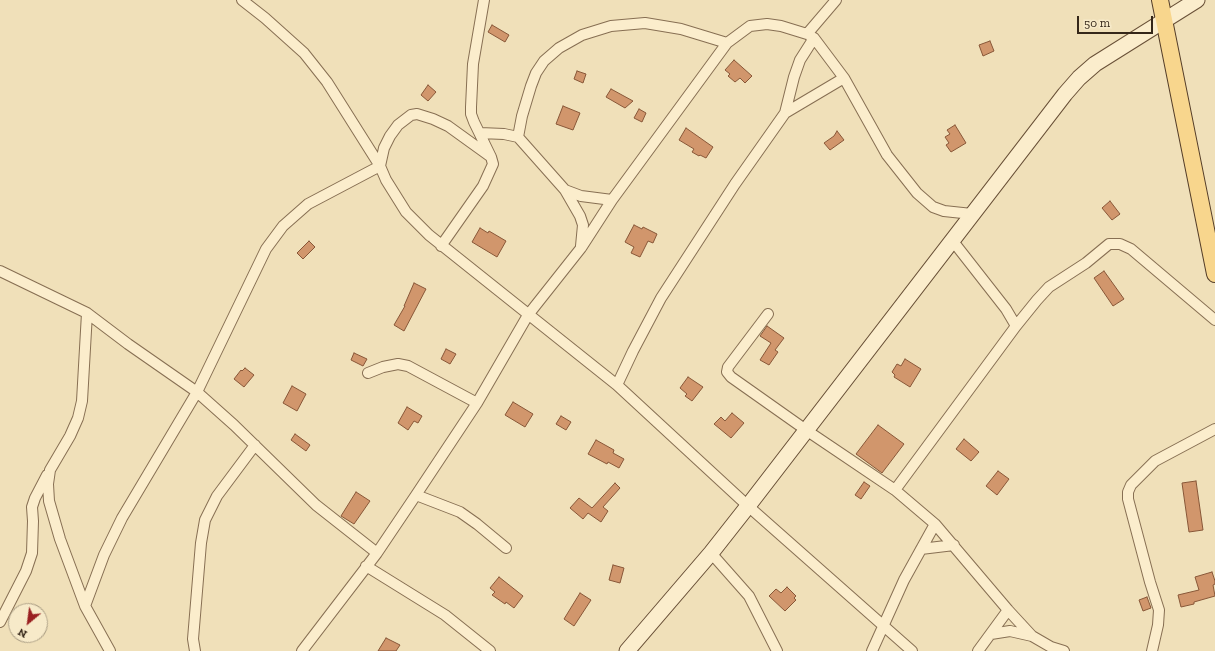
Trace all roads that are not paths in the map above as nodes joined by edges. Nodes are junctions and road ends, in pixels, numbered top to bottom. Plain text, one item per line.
1 (242, 0) edge
2 (484, 0) edge
3 (836, 0) edge
4 (1160, 0) edge
5 (1197, 0) edge
6 (1164, 20) junction
7 (811, 36) junction
8 (727, 43) junction
9 (844, 78) junction
10 (785, 113) junction
11 (480, 133) junction
12 (518, 137) junction
13 (491, 157) junction
14 (380, 166) junction
15 (566, 190) junction
16 (612, 200) junction
17 (972, 214) junction
18 (952, 240) junction
19 (441, 246) junction
20 (581, 248) junction
21 (0, 271) edge
22 (1215, 274) edge
23 (87, 313) junction
24 (768, 314) dead end
25 (528, 315) junction
26 (1215, 320) edge
27 (1016, 326) junction
28 (368, 373) dead end
29 (617, 385) junction
30 (197, 392) junction
31 (477, 403) junction
32 (1215, 429) edge
33 (806, 430) junction
34 (255, 445) junction
35 (50, 470) junction
36 (895, 490) junction
37 (416, 495) junction
38 (748, 506) junction
39 (935, 524) junction
40 (954, 545) junction
41 (506, 548) dead end
42 (921, 549) junction
43 (377, 553) junction
44 (710, 553) junction
45 (366, 566) junction
46 (85, 606) junction
47 (1008, 610) junction
48 (0, 622) edge
49 (883, 626) junction
50 (990, 634) junction
51 (1032, 636) junction
52 (107, 649) edge
53 (484, 649) edge
54 (1052, 649) edge
55 (195, 651) edge
56 (302, 651) edge
57 (627, 651) edge
58 (777, 651) edge
59 (872, 651) edge
60 (912, 651) edge
61 (978, 651) edge
62 (1064, 651) edge
63 (1152, 651) edge

1 - 14 street
2 - 11 street
3 - 7 street
4 - 6 main road
5 - 6 street
6 - 17 street
6 - 22 main road
7 - 8 street
7 - 9 street
7 - 10 street
8 - 12 street
8 - 16 street
9 - 10 street
9 - 17 street
10 - 29 street
11 - 12 street
11 - 13 street
12 - 15 street
13 - 14 street
13 - 19 street
14 - 19 street
14 - 30 street
15 - 16 street
15 - 20 street
16 - 20 street
17 - 18 street
18 - 27 street
18 - 33 street
19 - 25 street
20 - 25 street
21 - 23 street
23 - 30 street
23 - 35 street
24 - 33 street
25 - 29 street
25 - 31 street
26 - 27 street
27 - 36 street
28 - 31 street
29 - 38 street
30 - 34 street
30 - 46 street
31 - 37 street
32 - 63 street
33 - 36 street
33 - 38 street
34 - 43 street
34 - 55 street
35 - 46 street
35 - 48 street
36 - 39 street
37 - 41 street
37 - 43 street
38 - 44 street
38 - 49 street
39 - 40 street
39 - 42 street
40 - 42 street
40 - 47 street
42 - 49 street
43 - 45 street
44 - 57 street
44 - 58 street
45 - 53 street
45 - 56 street
46 - 52 street
47 - 50 street
47 - 51 street
49 - 59 street
49 - 60 street
50 - 51 street
50 - 61 street
51 - 54 street
54 - 62 street

